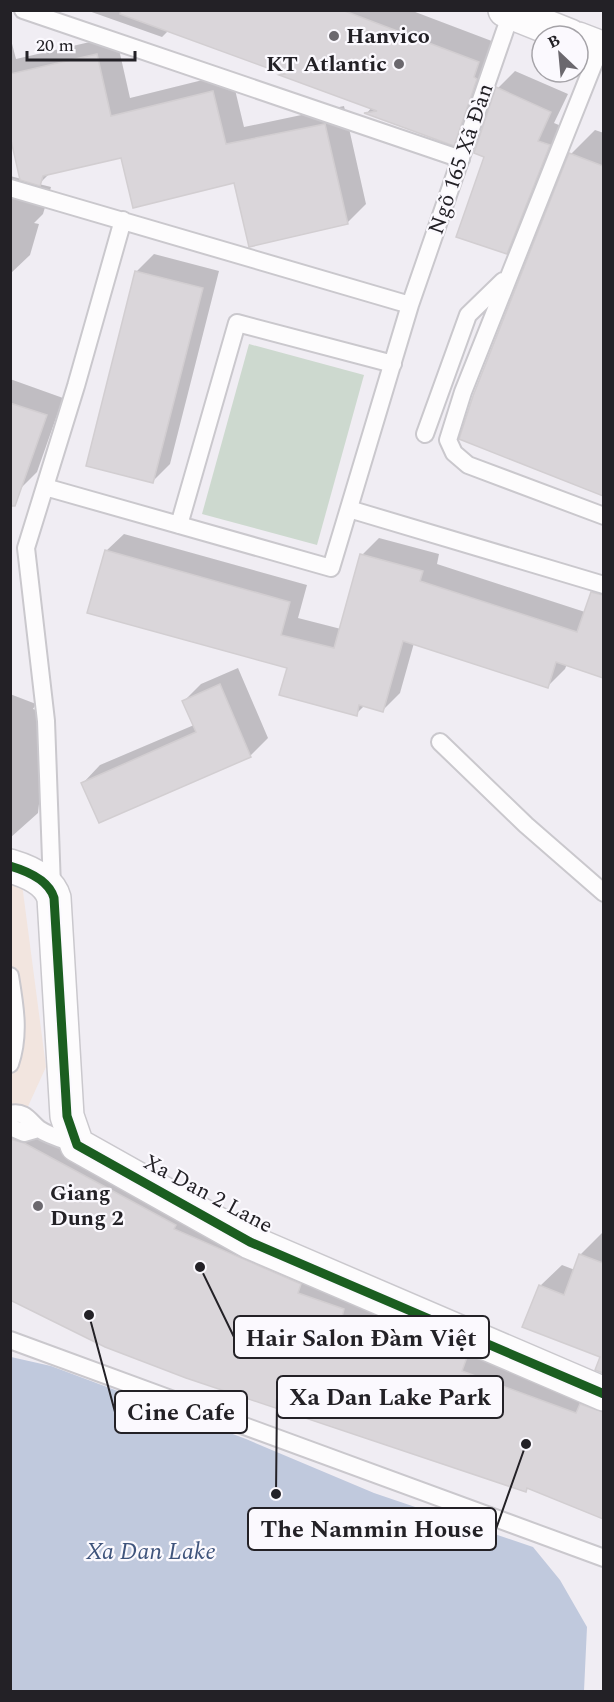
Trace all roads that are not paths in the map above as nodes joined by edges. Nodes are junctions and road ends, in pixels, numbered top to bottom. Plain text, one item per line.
1 (23, 10) edge
2 (508, 12) edge
3 (539, 24) edge
4 (574, 84) edge
5 (461, 159) junction
6 (10, 188) edge
7 (123, 220) junction
8 (509, 275) junction
9 (410, 305) junction
10 (393, 364) junction
11 (425, 434) dead end
12 (45, 487) junction
13 (349, 509) junction
14 (603, 516) edge
15 (179, 525) junction
16 (603, 585) edge
17 (440, 742) dead end
18 (10, 866) edge
19 (52, 891) junction
20 (603, 893) edge
21 (10, 976) edge
22 (13, 1044) edge
23 (10, 1064) edge
24 (10, 1114) edge
25 (10, 1127) edge
26 (38, 1129) junction
27 (77, 1145) junction
28 (10, 1340) edge
29 (603, 1394) edge
30 (603, 1558) edge

1 - 5 lane
2 - 3 street
2 - 5 lane, Ngõ 165 Xã Đàn
4 - 8 lane
5 - 9 lane, Ngõ 165 Xã Đàn
6 - 7 lane
7 - 9 lane
7 - 12 lane
8 - 11 lane
8 - 14 lane
9 - 10 lane, Ngõ 165 Xã Đàn
10 - 13 lane, Ngõ 165 Xã Đàn
10 - 15 lane
12 - 15 lane
12 - 19 lane
13 - 15 lane, Ngõ 165 Xã Đàn
13 - 16 lane
17 - 20 lane
18 - 19 street
19 - 27 street
21 - 22 lane
22 - 23 lane
24 - 26 lane
25 - 26 lane
26 - 27 lane
27 - 29 street, Xa Dan 2 Lane
28 - 30 lane

